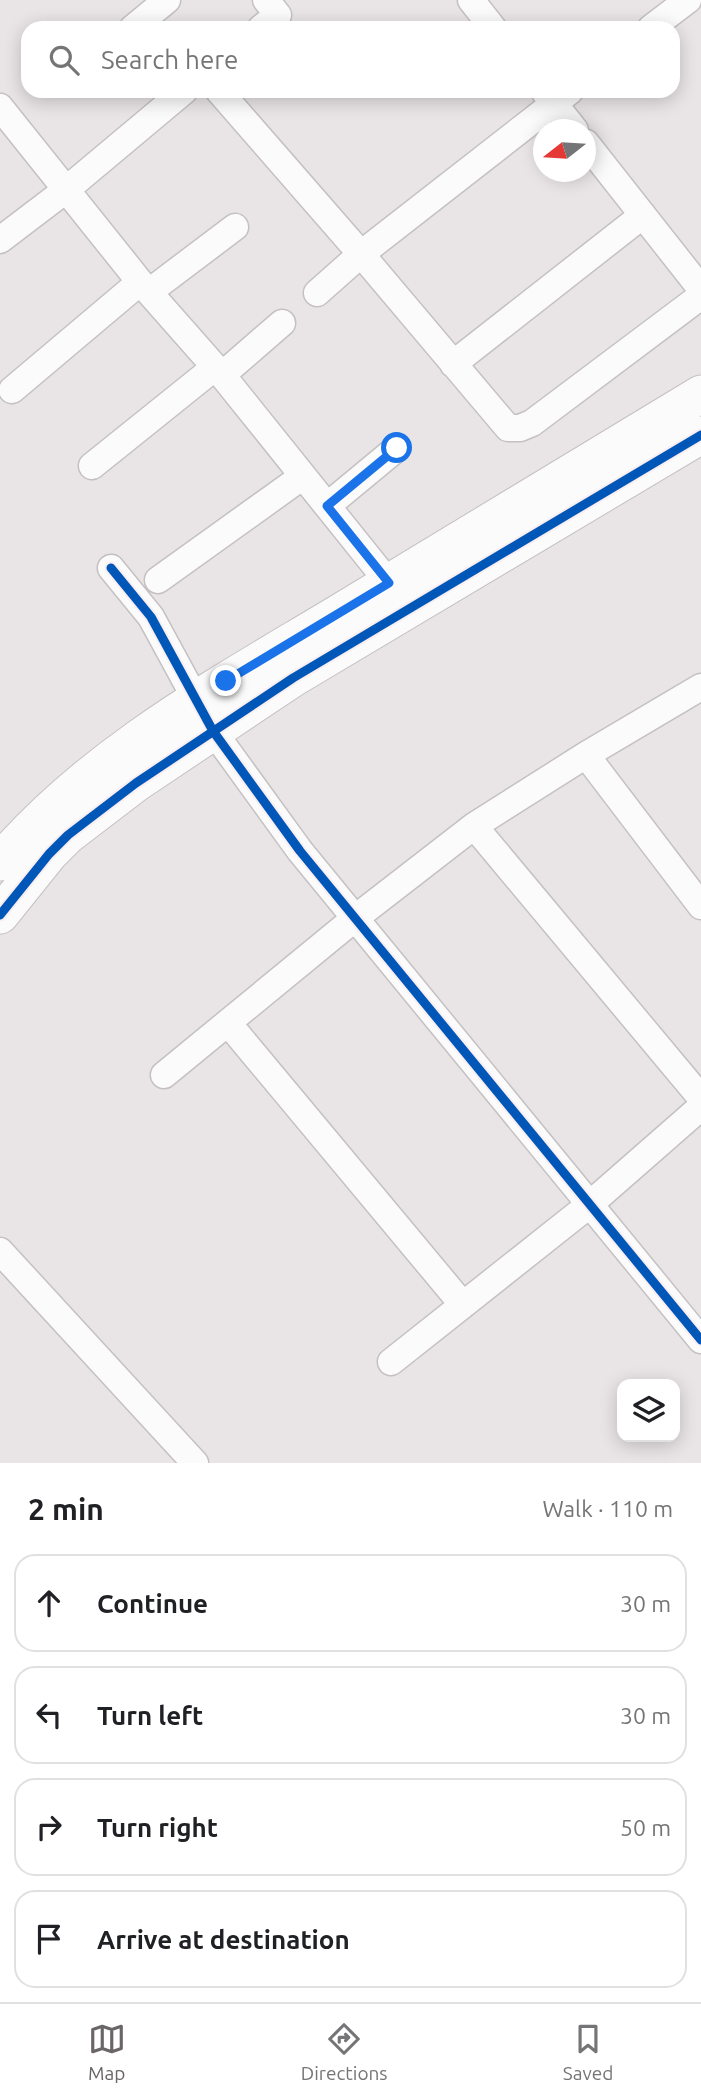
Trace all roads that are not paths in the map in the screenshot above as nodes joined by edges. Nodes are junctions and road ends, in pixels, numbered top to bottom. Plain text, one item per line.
1 (167, 0) edge
2 (471, 0) edge
3 (688, 0) edge
4 (701, 15) edge
5 (142, 21) edge
6 (488, 21) edge
7 (660, 21) edge
8 (176, 98) edge
9 (225, 98) edge
10 (552, 98) edge
11 (558, 98) edge
12 (0, 107) edge
13 (569, 119) edge
14 (596, 156) edge
15 (67, 189) junction
16 (643, 215) junction
17 (236, 227) dead end
18 (0, 240) edge
19 (361, 254) junction
20 (145, 287) junction
21 (701, 289) edge
22 (317, 293) dead end
23 (701, 296) edge
24 (282, 323) dead end
25 (453, 364) junction
26 (218, 372) junction
27 (12, 390) dead end
28 (701, 394) edge
29 (701, 435) edge
30 (397, 448) dead end
31 (92, 466) dead end
32 (303, 476) junction
33 (327, 506) junction
34 (111, 568) dead end
35 (158, 580) dead end
36 (389, 583) junction
37 (701, 687) edge
38 (195, 701) junction
39 (213, 731) junction
40 (586, 754) junction
41 (474, 826) junction
42 (0, 862) edge
43 (698, 895) edge
44 (0, 915) edge
45 (354, 919) junction
46 (228, 1023) junction
47 (164, 1075) dead end
48 (701, 1098) edge
49 (701, 1107) edge
50 (589, 1205) junction
51 (0, 1251) edge
52 (463, 1304) junction
53 (701, 1340) edge
54 (391, 1362) dead end
55 (195, 1463) edge

1 - 5 street
2 - 6 street
3 - 4 street
3 - 7 street
8 - 15 street
9 - 19 street
10 - 19 street
11 - 13 street
12 - 15 street
14 - 16 street
15 - 18 street
15 - 20 street
16 - 21 street
16 - 25 street
17 - 20 street
19 - 22 street
19 - 25 street
20 - 26 street
20 - 27 street
23 - 25 street
24 - 26 street
26 - 31 street
26 - 32 street
28 - 36 street
29 - 39 street
30 - 33 street
32 - 33 street
32 - 35 street
33 - 36 street
34 - 38 street
36 - 38 street
37 - 40 street
38 - 39 street
38 - 42 street
39 - 44 street
39 - 45 street
40 - 41 street
40 - 43 street
41 - 45 street
41 - 48 street
45 - 46 street
45 - 50 street
46 - 47 street
46 - 52 street
49 - 50 street
50 - 52 street
50 - 53 street
51 - 55 street
52 - 54 street

